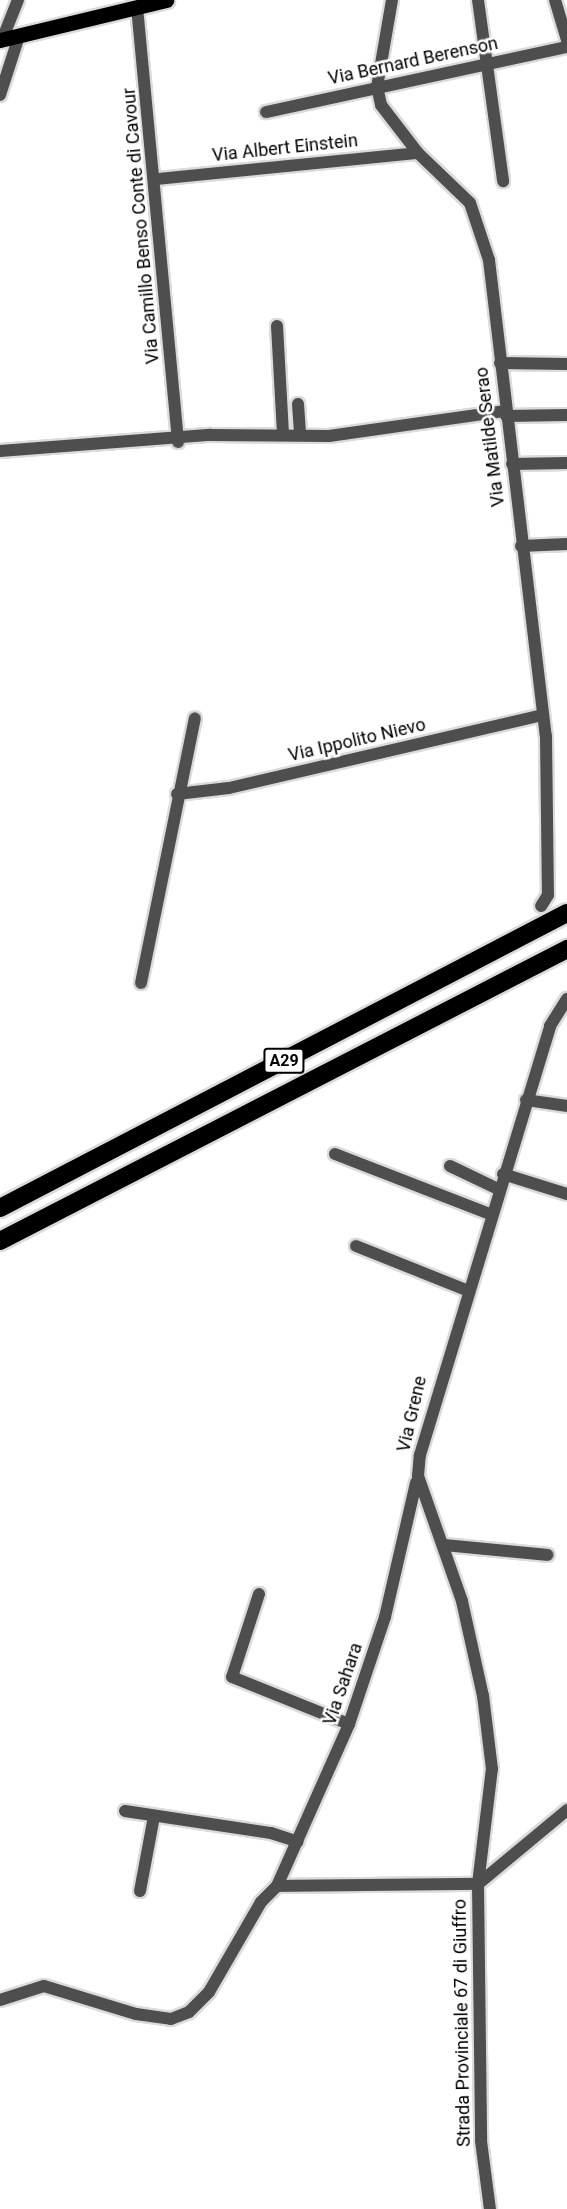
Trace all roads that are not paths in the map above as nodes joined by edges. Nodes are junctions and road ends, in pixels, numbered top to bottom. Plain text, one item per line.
1 (18, 0) edge
2 (166, 0) edge
3 (392, 0) edge
4 (478, 0) edge
5 (555, 0) edge
6 (144, 4) edge
7 (18, 36) junction
8 (1, 40) edge
9 (567, 40) edge
10 (567, 47) edge
11 (487, 64) junction
12 (377, 87) junction
13 (0, 95) edge
14 (266, 112) dead end
15 (418, 153) junction
16 (157, 179) junction
17 (502, 181) dead end
18 (277, 326) dead end
19 (500, 363) junction
20 (567, 364) edge
21 (298, 404) dead end
22 (506, 414) junction
23 (567, 416) edge
24 (283, 433) junction
25 (300, 433) junction
26 (178, 442) junction
27 (0, 451) edge
28 (567, 463) edge
29 (512, 464) junction
30 (567, 544) edge
31 (521, 546) junction
32 (543, 716) junction
33 (195, 718) dead end
34 (177, 794) junction
35 (541, 906) dead end
36 (567, 913) edge
37 (567, 949) edge
38 (141, 983) dead end
39 (567, 999) edge
40 (526, 1100) junction
41 (567, 1106) edge
42 (335, 1154) dead end
43 (450, 1166) dead end
44 (503, 1174) junction
45 (498, 1189) junction
46 (567, 1194) edge
47 (0, 1208) edge
48 (490, 1214) junction
49 (0, 1241) edge
50 (356, 1246) dead end
51 (466, 1290) junction
52 (416, 1484) dead end
53 (445, 1545) junction
54 (548, 1555) dead end
55 (259, 1594) dead end
56 (349, 1724) junction
57 (567, 1810) edge
58 (125, 1811) dead end
59 (154, 1816) junction
60 (298, 1842) junction
61 (478, 1884) junction
62 (277, 1886) junction
63 (140, 1891) dead end
64 (0, 2000) edge
65 (490, 2209) edge

1 - 8 street
2 - 6 main road
3 - 12 street
4 - 11 street
5 - 9 street
6 - 7 main road
6 - 16 street, Via Camillo Benso Conte di Cavour
7 - 8 main road
7 - 13 street
10 - 11 street, Via Bernard Berenson
11 - 12 street, Via Bernard Berenson
11 - 17 street
12 - 14 street, Via Bernard Berenson
12 - 15 street, Via Matilde Serao
15 - 16 street, Via Albert Einstein
15 - 19 street, Via Matilde Serao
16 - 26 street, Via Camillo Benso Conte di Cavour
18 - 24 street
19 - 20 street
19 - 22 street, Via Matilde Serao
21 - 25 street
22 - 23 street
22 - 25 street
22 - 29 street, Via Matilde Serao
24 - 25 street
24 - 26 street
26 - 27 street
28 - 29 street
29 - 31 street, Via Matilde Serao
30 - 31 street
31 - 32 street, Via Matilde Serao
32 - 34 street, Via Ippolito Nievo
32 - 35 street, Via Matilde Serao
33 - 34 street
34 - 38 street
36 - 47 highway, A29
37 - 49 highway, A29
39 - 40 street, Via Grene
40 - 41 street
40 - 44 street, Via Grene
42 - 48 street
43 - 45 street
44 - 45 street, Via Grene
44 - 46 street
45 - 48 street, Via Grene
48 - 51 street, Via Grene
50 - 51 street
51 - 53 street, Via Grene
52 - 56 street, Via Sahara
53 - 54 street
53 - 61 street, Via Grene
55 - 56 street
56 - 60 street, Via Sahara
57 - 61 street
58 - 59 street
59 - 60 street
59 - 63 street
60 - 62 street, Via Sahara
61 - 62 street, Strada Provinciale 67 di Giuffro
61 - 65 street, Strada Provinciale 67 di Giuffro
62 - 64 street

